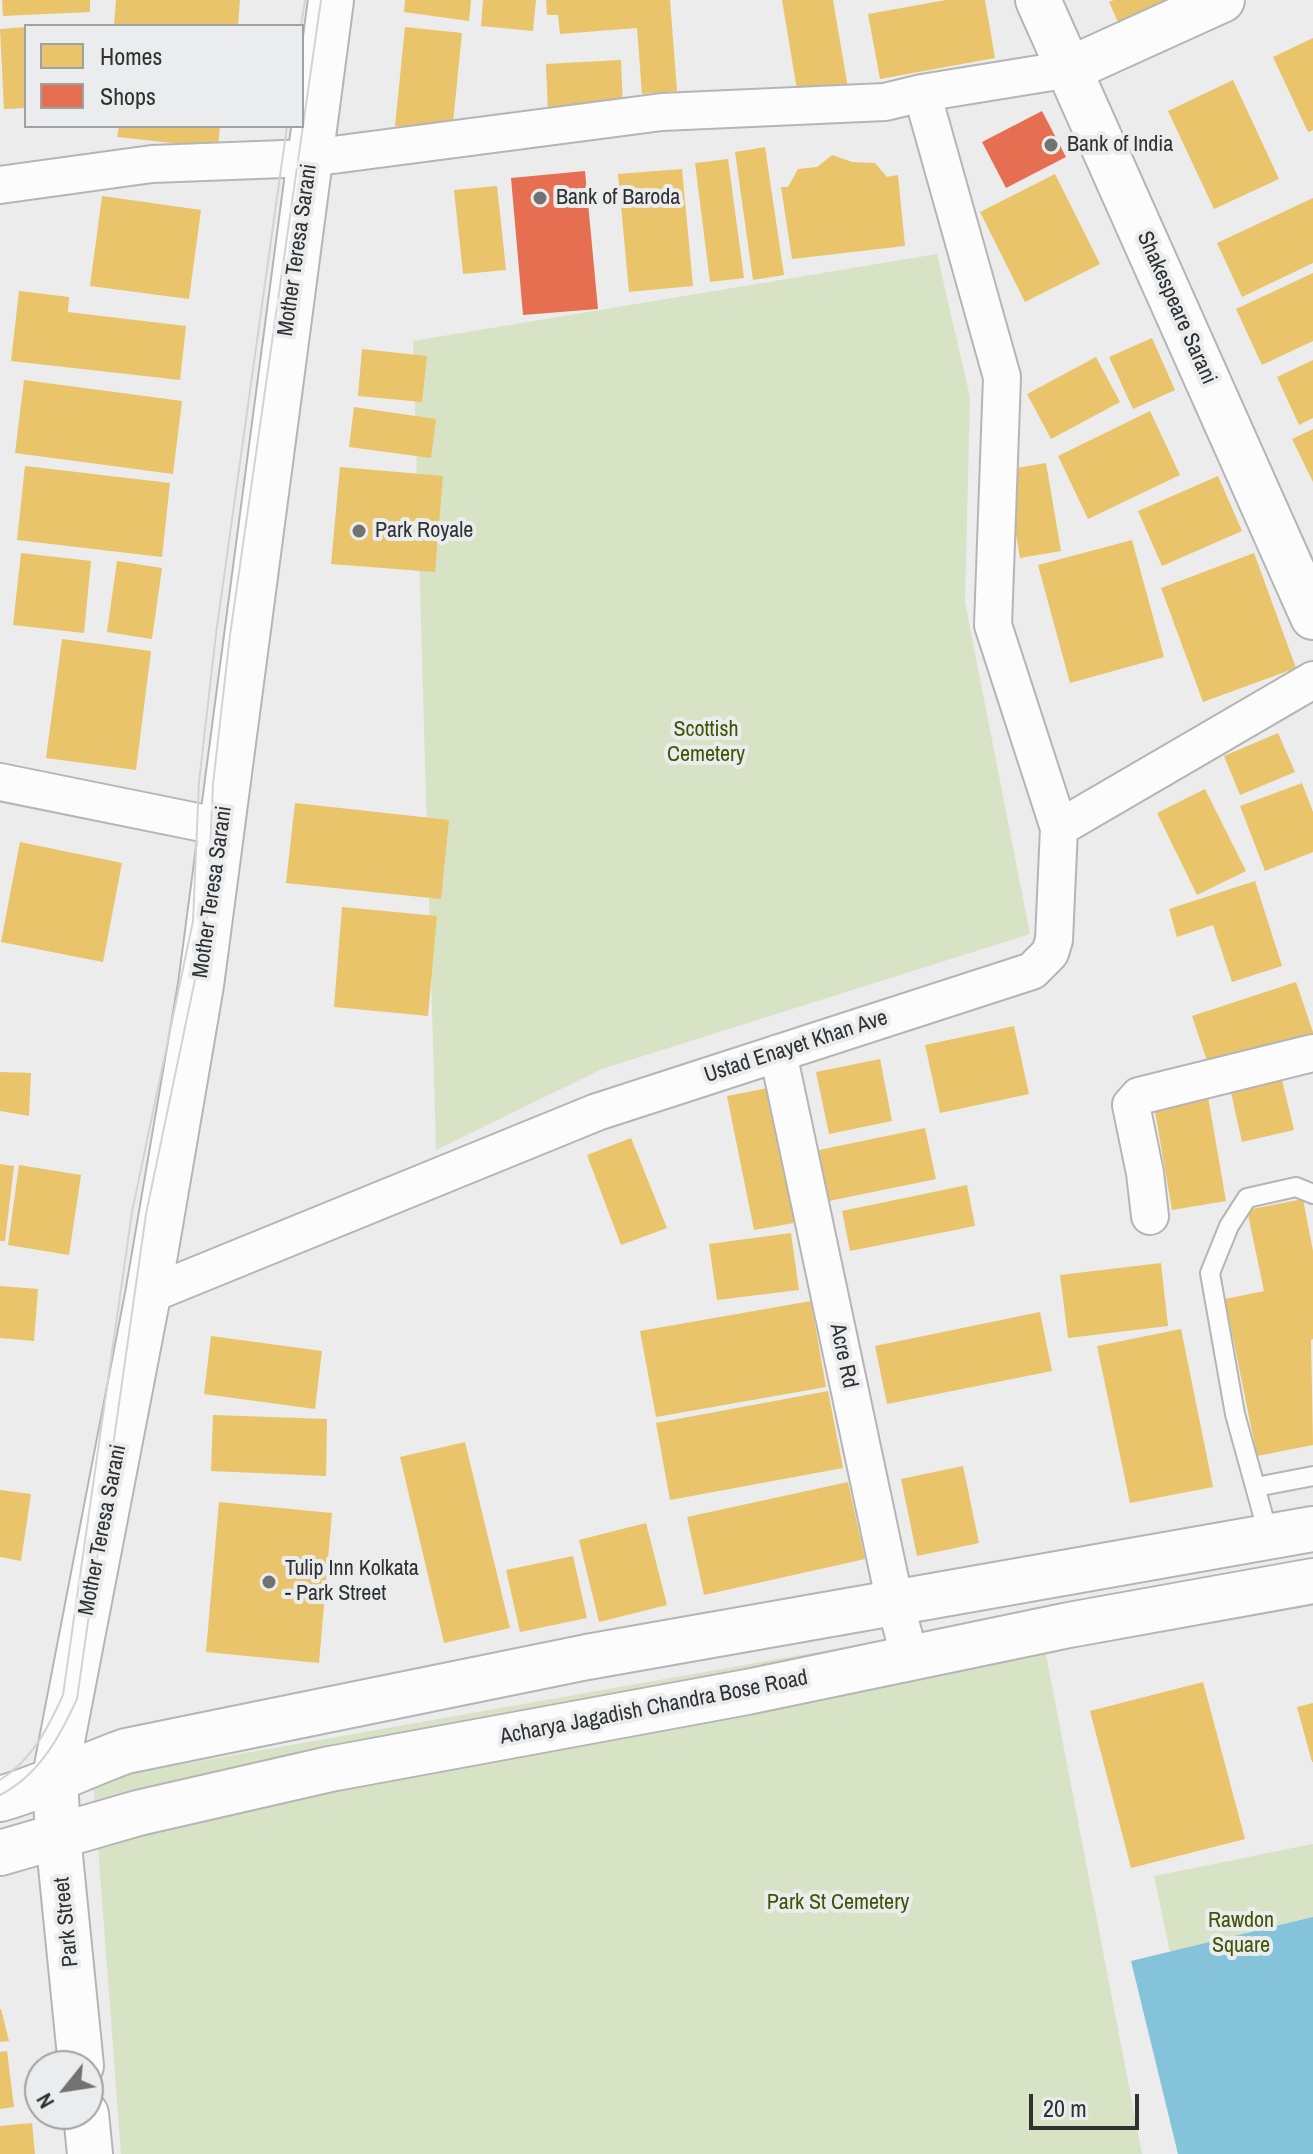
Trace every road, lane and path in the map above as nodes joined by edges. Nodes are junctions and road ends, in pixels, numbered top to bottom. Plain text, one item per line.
1 (331, 0) edge
2 (1038, 0) edge
3 (1222, 0) edge
4 (1070, 69) junction
5 (922, 93) junction
6 (310, 158) junction
7 (0, 185) edge
8 (1313, 617) edge
9 (1313, 680) edge
10 (0, 782) edge
11 (222, 827) junction
12 (1059, 828) junction
13 (778, 1053) junction
14 (1313, 1053) edge
15 (1313, 1194) edge
16 (1150, 1216) dead end
17 (148, 1295) junction
18 (1313, 1476) edge
19 (1256, 1487) junction
20 (1313, 1529) edge
21 (1269, 1537) junction
22 (1313, 1581) edge
23 (895, 1603) junction
24 (910, 1658) junction
25 (55, 1777) junction
26 (0, 1799) edge
27 (58, 1836) junction
28 (0, 1853) edge
29 (79, 2050) edge
30 (88, 2130) edge
31 (90, 2154) edge

1 - 6 main road, Mother Teresa Sarani
2 - 4 main road, Shakespeare Sarani
3 - 4 main road
4 - 5 street
4 - 8 main road, Shakespeare Sarani
5 - 6 street
5 - 12 street
6 - 7 street
6 - 11 main road, Mother Teresa Sarani
9 - 12 street
10 - 11 street
11 - 17 main road, Mother Teresa Sarani
12 - 13 street, Ustad Enayet Khan Ave
13 - 17 street, Ustad Enayet Khan Ave
13 - 23 street, Acre Rd
14 - 16 street
15 - 19 lane
17 - 25 main road, Mother Teresa Sarani
18 - 19 lane
19 - 21 lane
20 - 21 main road
21 - 23 main road
22 - 24 main road, Acharya Jagadish Chandra Bose Road
23 - 24 street, Acre Rd
23 - 25 main road
24 - 27 main road, Acharya Jagadish Chandra Bose Road
25 - 26 main road
25 - 27 main road, Park Street
27 - 28 main road, Acharya Jagadish Chandra Bose Road
27 - 29 main road, Park Street
30 - 31 main road

